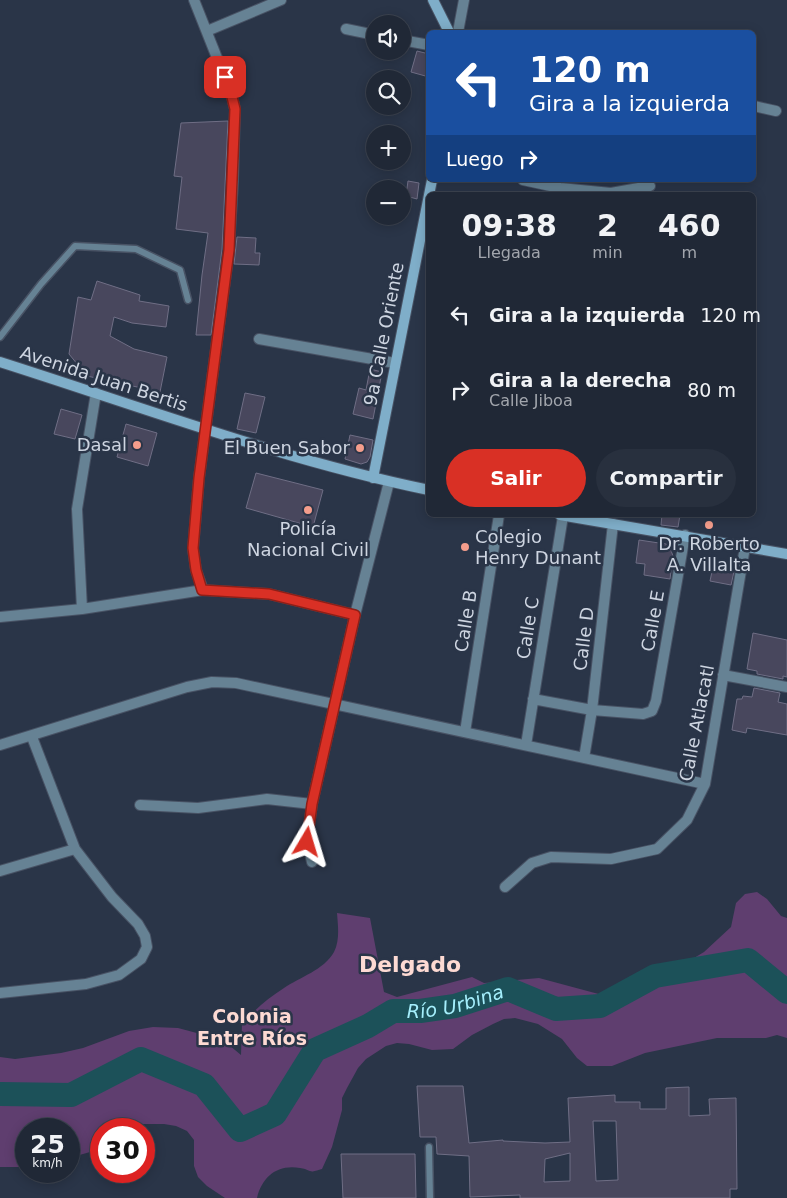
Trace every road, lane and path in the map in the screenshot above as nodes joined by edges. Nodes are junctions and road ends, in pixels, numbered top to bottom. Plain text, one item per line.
1 (194, 0) edge
2 (281, 0) edge
3 (433, 0) edge
4 (464, 0) edge
5 (346, 29) dead end
6 (448, 30) edge
7 (458, 30) edge
8 (206, 31) junction
9 (366, 33) edge
10 (411, 42) edge
11 (426, 44) edge
12 (756, 106) edge
13 (776, 111) dead end
14 (532, 182) edge
15 (650, 186) dead end
16 (601, 192) edge
17 (617, 192) edge
18 (426, 221) edge
19 (188, 300) dead end
20 (0, 336) edge
21 (259, 339) dead end
22 (0, 362) edge
23 (396, 363) junction
24 (96, 393) junction
25 (206, 430) junction
26 (372, 478) junction
27 (390, 482) junction
28 (426, 489) edge
29 (499, 517) edge
30 (561, 517) edge
31 (573, 517) edge
32 (613, 524) junction
33 (685, 535) junction
34 (744, 546) junction
35 (787, 554) edge
36 (202, 590) junction
37 (82, 609) junction
38 (355, 615) junction
39 (0, 617) edge
40 (723, 675) junction
41 (787, 687) edge
42 (533, 699) junction
43 (335, 704) junction
44 (592, 710) junction
45 (466, 732) junction
46 (32, 737) junction
47 (526, 745) junction
48 (0, 746) edge
49 (584, 758) junction
50 (705, 784) junction
51 (312, 804) junction
52 (140, 805) dead end
53 (75, 849) junction
54 (312, 862) dead end
55 (0, 871) edge
56 (505, 887) dead end
57 (0, 993) edge
58 (429, 1147) dead end
59 (430, 1198) edge

1 - 8 street
2 - 8 street
3 - 6 main road
4 - 7 street
5 - 9 street
8 - 25 street
10 - 11 street
12 - 13 street
14 - 16 street
15 - 17 street
18 - 23 main road, 9a Calle Oriente
19 - 20 lane
21 - 23 street
22 - 24 main road, Avenida Juan Bertis
23 - 26 main road, 9a Calle Oriente
24 - 25 main road, Avenida Juan Bertis
24 - 37 street
25 - 26 main road, Avenida Juan Bertis
25 - 36 street
26 - 27 main road, Avenida Juan Bertis
27 - 28 main road, Avenida Juan Bertis
27 - 38 street
29 - 45 street, Calle B
30 - 42 street, Calle C
31 - 32 main road
32 - 33 main road
32 - 44 street, Calle D
33 - 34 main road
33 - 44 street, Calle E
34 - 35 main road
34 - 40 street, Calle Atlacatl
36 - 37 street
36 - 38 street
37 - 39 street
38 - 43 street
40 - 41 street
40 - 50 street, Calle Atlacatl
42 - 44 street
42 - 47 street, Calle C
43 - 45 street
43 - 46 street
43 - 51 street
44 - 49 street, Calle D
45 - 47 street
46 - 48 street
46 - 53 street
47 - 49 street
49 - 50 street
50 - 56 street, Calle Atlacatl
51 - 52 street
51 - 54 street
53 - 55 street
53 - 57 street
58 - 59 lane

